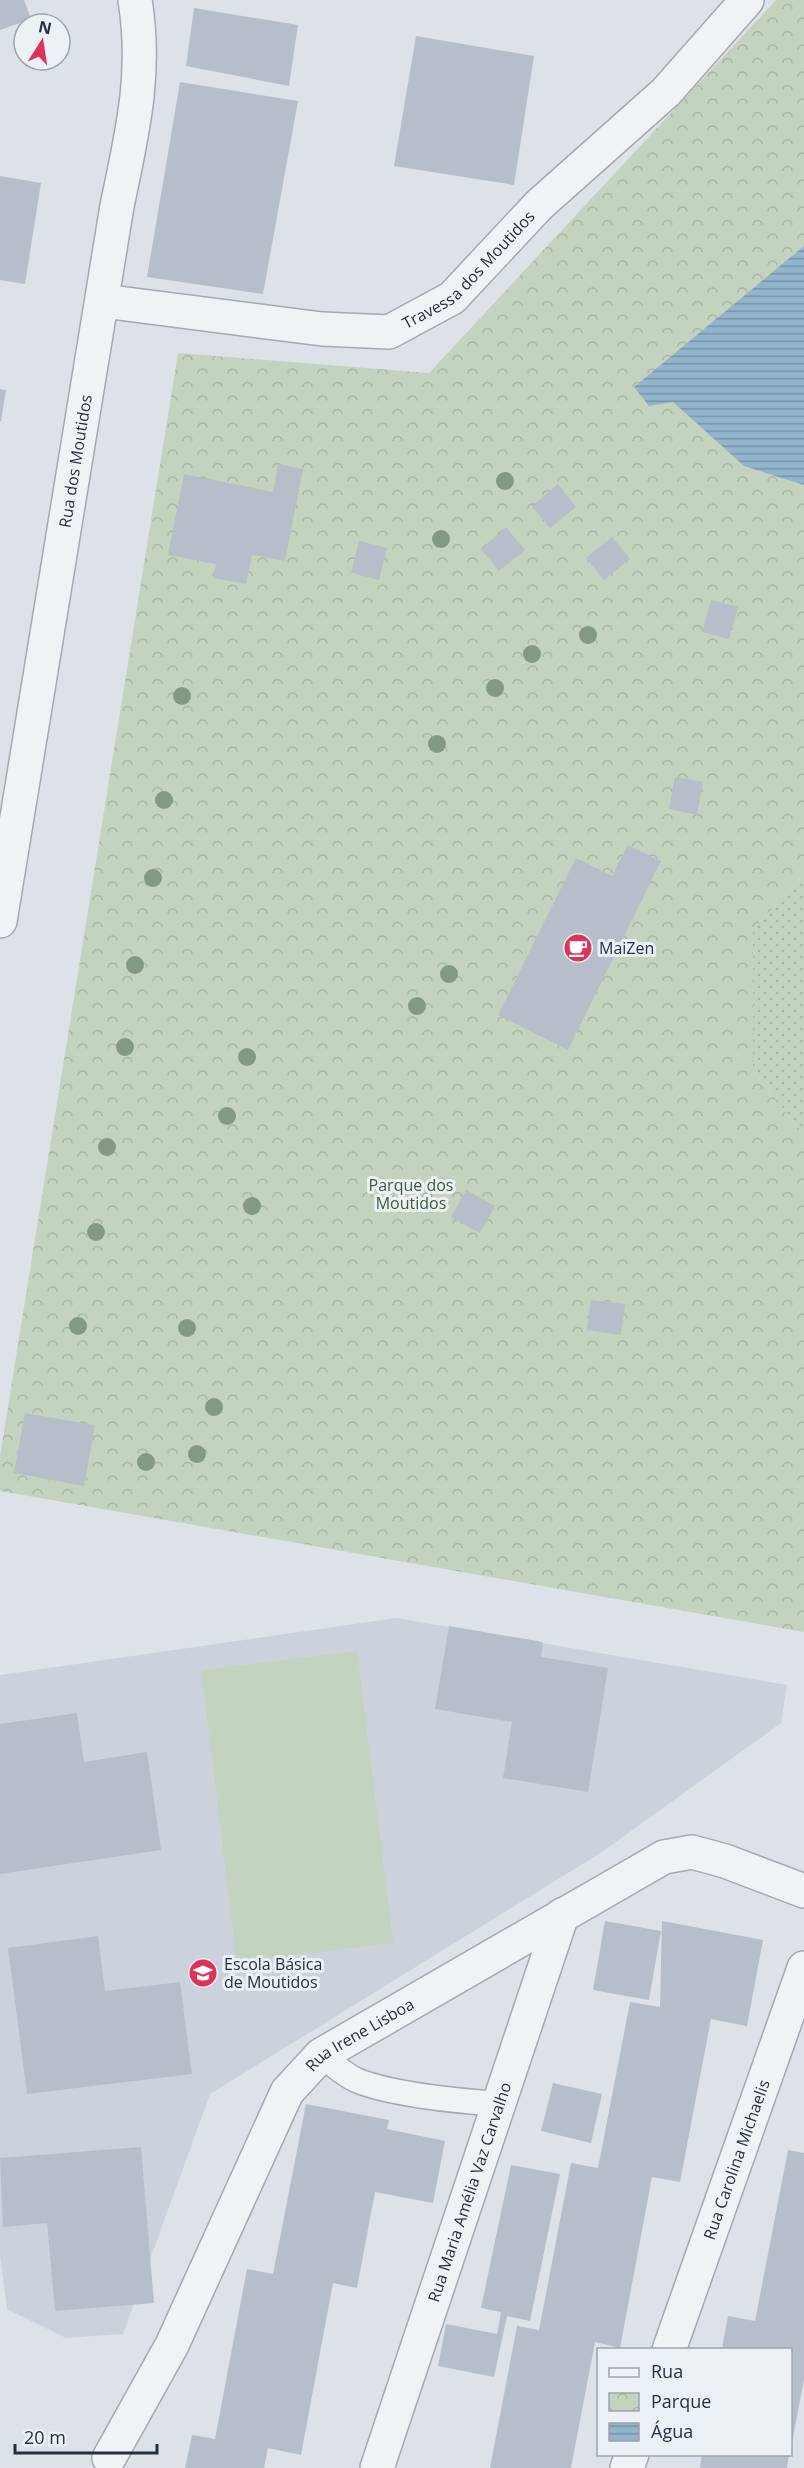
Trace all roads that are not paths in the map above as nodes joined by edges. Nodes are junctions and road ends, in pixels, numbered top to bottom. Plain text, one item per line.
1 (135, 0) edge
2 (747, 0) edge
3 (103, 302) junction
4 (0, 921) edge
5 (804, 1891) edge
6 (562, 1916) junction
7 (804, 1968) edge
8 (321, 2055) junction
9 (499, 2104) junction
10 (669, 2348) edge
11 (110, 2458) dead end
12 (377, 2468) edge

1 - 3 street, Rua dos Moutidos
2 - 3 street, Travessa dos Moutidos
3 - 4 street, Rua dos Moutidos
5 - 6 street, Rua Irene Lisboa
6 - 8 street, Rua Irene Lisboa
6 - 9 street, Rua Maria Amélia Vaz Carvalho
7 - 10 street, Rua Carolina Michaelis
8 - 9 lane
8 - 11 street, Rua Irene Lisboa
9 - 12 street, Rua Maria Amélia Vaz Carvalho

